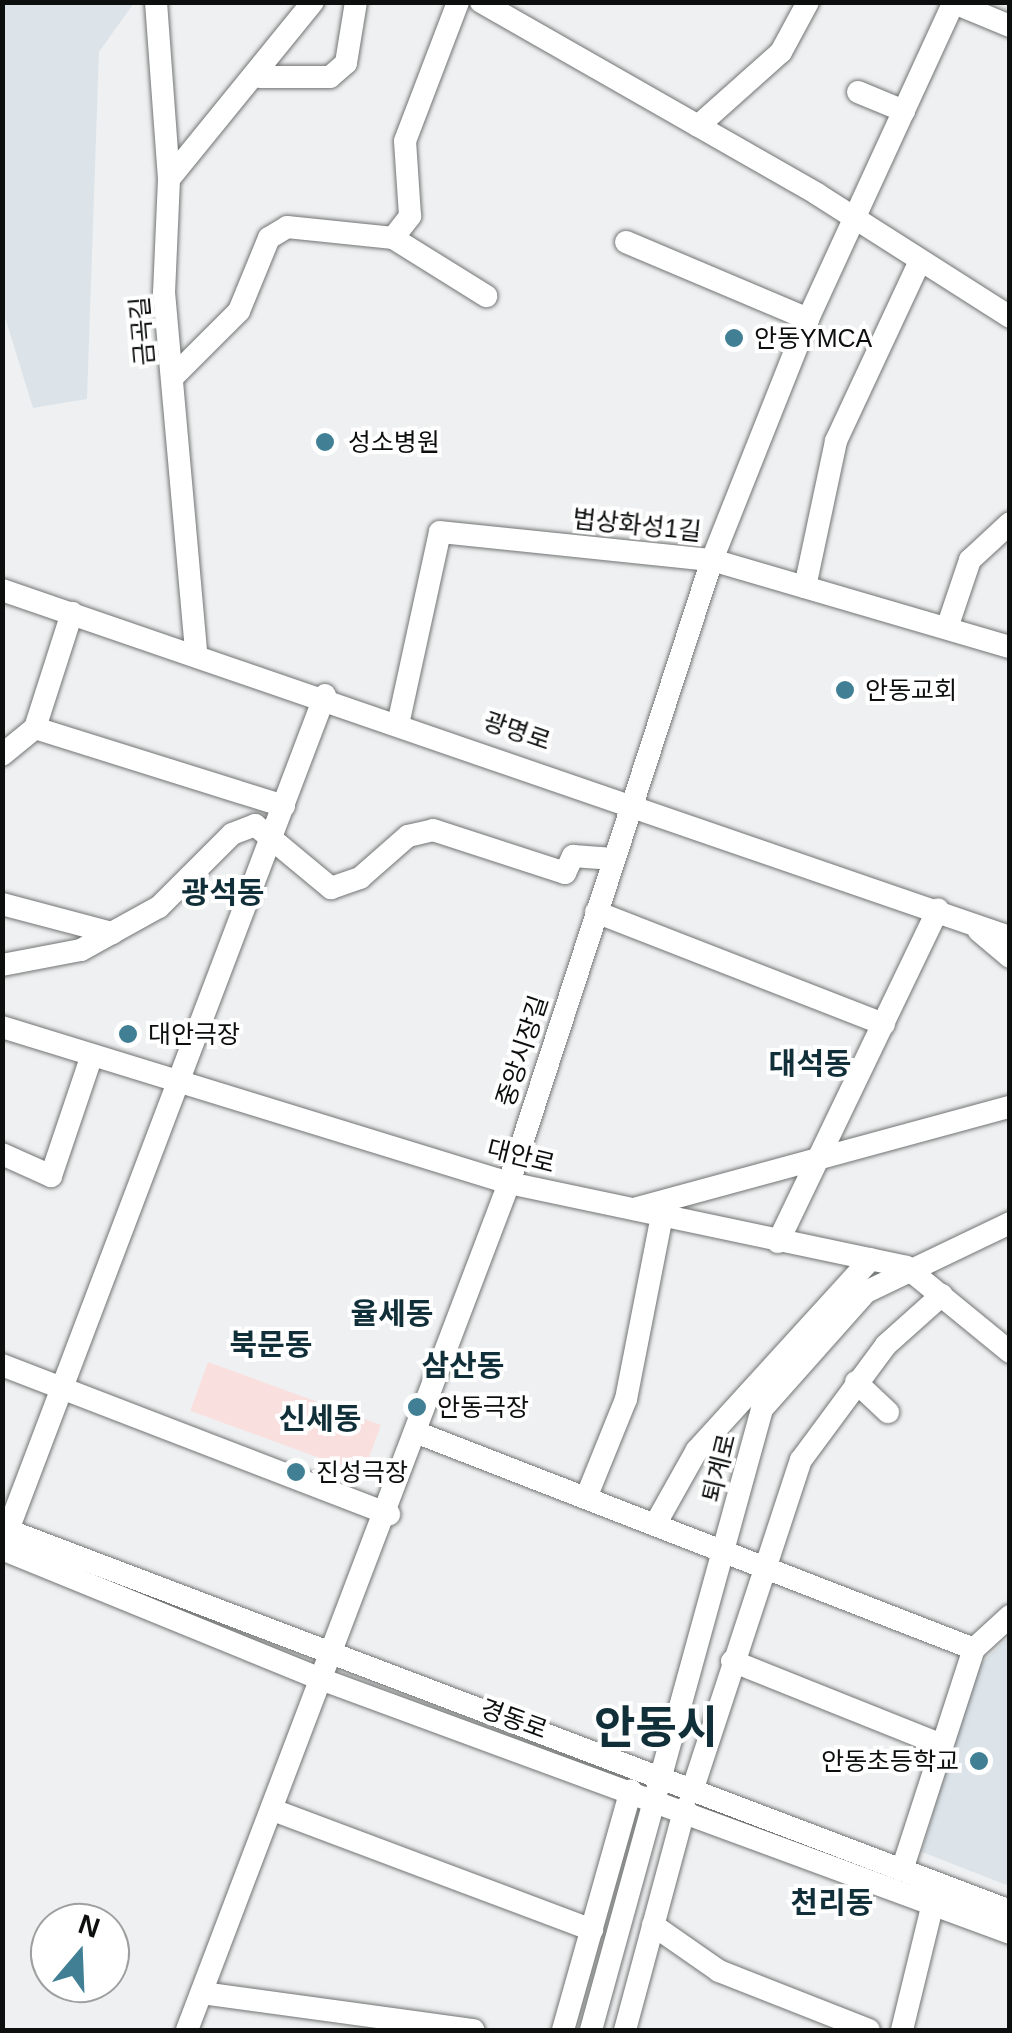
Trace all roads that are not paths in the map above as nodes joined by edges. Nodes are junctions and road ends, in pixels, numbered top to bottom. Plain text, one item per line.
1 (156, 2) edge
2 (313, 2) edge
3 (356, 2) edge
4 (458, 2) edge
5 (481, 2) edge
6 (808, 2) edge
7 (953, 3) edge
8 (1010, 26) edge
9 (260, 77) dead end
10 (858, 92) dead end
11 (904, 110) junction
12 (698, 126) junction
13 (169, 179) junction
14 (852, 224) junction
15 (393, 238) junction
16 (626, 242) dead end
17 (918, 263) junction
18 (486, 296) dead end
19 (1010, 317) edge
20 (808, 319) junction
21 (174, 376) junction
22 (1010, 523) edge
23 (712, 560) junction
24 (805, 587) junction
25 (2, 590) edge
26 (72, 613) junction
27 (946, 628) junction
28 (1010, 647) edge
29 (196, 654) junction
30 (325, 695) junction
31 (399, 720) junction
32 (35, 728) junction
33 (2, 754) edge
34 (633, 800) junction
35 (284, 806) junction
36 (274, 832) junction
37 (614, 858) junction
38 (2, 904) edge
39 (938, 910) junction
40 (596, 912) junction
41 (968, 923) junction
42 (112, 933) junction
43 (1010, 937) edge
44 (1010, 957) edge
45 (2, 965) edge
46 (884, 1024) junction
47 (2, 1028) edge
48 (92, 1058) junction
49 (178, 1088) junction
50 (1010, 1107) edge
51 (822, 1151) junction
52 (2, 1154) edge
53 (509, 1183) junction
54 (630, 1210) junction
55 (662, 1215) junction
56 (1010, 1224) edge
57 (778, 1242) junction
58 (871, 1259) junction
59 (906, 1267) junction
60 (942, 1295) junction
61 (1010, 1352) edge
62 (2, 1365) edge
63 (856, 1382) junction
64 (62, 1388) junction
65 (888, 1412) dead end
66 (418, 1434) junction
67 (586, 1498) junction
68 (389, 1514) junction
69 (656, 1523) junction
70 (5, 1546) edge
71 (728, 1546) junction
72 (766, 1561) junction
73 (1010, 1616) edge
74 (974, 1650) junction
75 (336, 1656) junction
76 (732, 1661) junction
77 (326, 1680) junction
78 (940, 1744) junction
79 (658, 1787) junction
80 (631, 1790) junction
81 (689, 1798) junction
82 (273, 1810) junction
83 (902, 1870) junction
84 (933, 1903) junction
85 (1010, 1912) edge
86 (653, 1924) junction
87 (592, 1930) junction
88 (1010, 1932) edge
89 (202, 1993) junction
90 (187, 2030) edge
91 (473, 2030) edge
92 (564, 2030) edge
93 (591, 2030) edge
94 (625, 2030) edge
95 (869, 2030) edge
96 (902, 2030) edge

1 - 13 street, 금곡길
2 - 13 street
3 - 9 street
4 - 15 street
5 - 12 street
6 - 12 street
7 - 8 street
7 - 11 street, 중앙시장길
10 - 11 street
11 - 14 street, 중앙시장길
12 - 14 street
13 - 21 street, 금곡길
14 - 17 street
14 - 20 street, 중앙시장길
15 - 18 street
15 - 21 street
16 - 20 street
17 - 19 street
17 - 24 street
20 - 23 street, 중앙시장길
21 - 29 street, 금곡길
22 - 27 street
23 - 24 street, 법상화성1길
23 - 31 street, 법상화성1길
23 - 34 street, 중앙시장길
24 - 27 street, 법상화성1길
25 - 26 street, 광명로
26 - 29 street, 광명로
26 - 32 street
27 - 28 street, 법상화성1길
29 - 30 street, 광명로
30 - 31 street, 광명로
30 - 35 street
31 - 34 street, 광명로
32 - 33 street
32 - 35 street
34 - 37 street, 중앙시장길
34 - 39 street, 광명로
35 - 36 street
36 - 37 street
36 - 42 street
36 - 49 street
37 - 40 street, 중앙시장길
38 - 42 street
39 - 41 street, 광명로
39 - 46 street
40 - 46 street
40 - 53 street, 중앙시장길
41 - 43 street, 광명로
41 - 44 street
42 - 45 street
46 - 51 street
47 - 48 street, 대안로
48 - 49 street, 대안로
48 - 52 street
49 - 53 street, 대안로
49 - 64 street
50 - 51 street
51 - 54 street
51 - 57 street
53 - 54 street, 대안로
53 - 66 street, 중앙시장길
54 - 55 street, 대안로
55 - 57 street, 대안로
55 - 67 street
56 - 59 street, 퇴계로
57 - 58 street, 대안로
58 - 59 street, 대안로
58 - 69 street
59 - 60 street, 대안로
59 - 71 street, 퇴계로
60 - 61 street, 대안로
60 - 63 street
62 - 64 street
63 - 65 street
63 - 72 street
64 - 68 street
64 - 70 street
66 - 67 street
66 - 68 street, 중앙시장길
67 - 69 street
68 - 75 street, 중앙시장길
69 - 71 street
70 - 75 street, 경동로
70 - 77 street, 경동로
71 - 72 street
71 - 79 street, 퇴계로
72 - 74 street
72 - 76 street
73 - 74 street
74 - 78 street
75 - 77 street, 중앙시장길
75 - 79 street, 경동로
76 - 78 street
76 - 81 street
77 - 80 street, 경동로
77 - 82 street, 중앙시장길
78 - 83 street
79 - 80 street, 경동로
79 - 81 street, 경동로
79 - 93 street, 퇴계로
80 - 87 street
81 - 83 street, 경동로
81 - 84 street, 경동로
81 - 86 street
82 - 87 street
82 - 89 street, 중앙시장길
83 - 85 street, 경동로
84 - 88 street, 경동로
84 - 96 street
86 - 94 street
86 - 95 street
87 - 92 street
89 - 90 street, 중앙시장길
89 - 91 street

